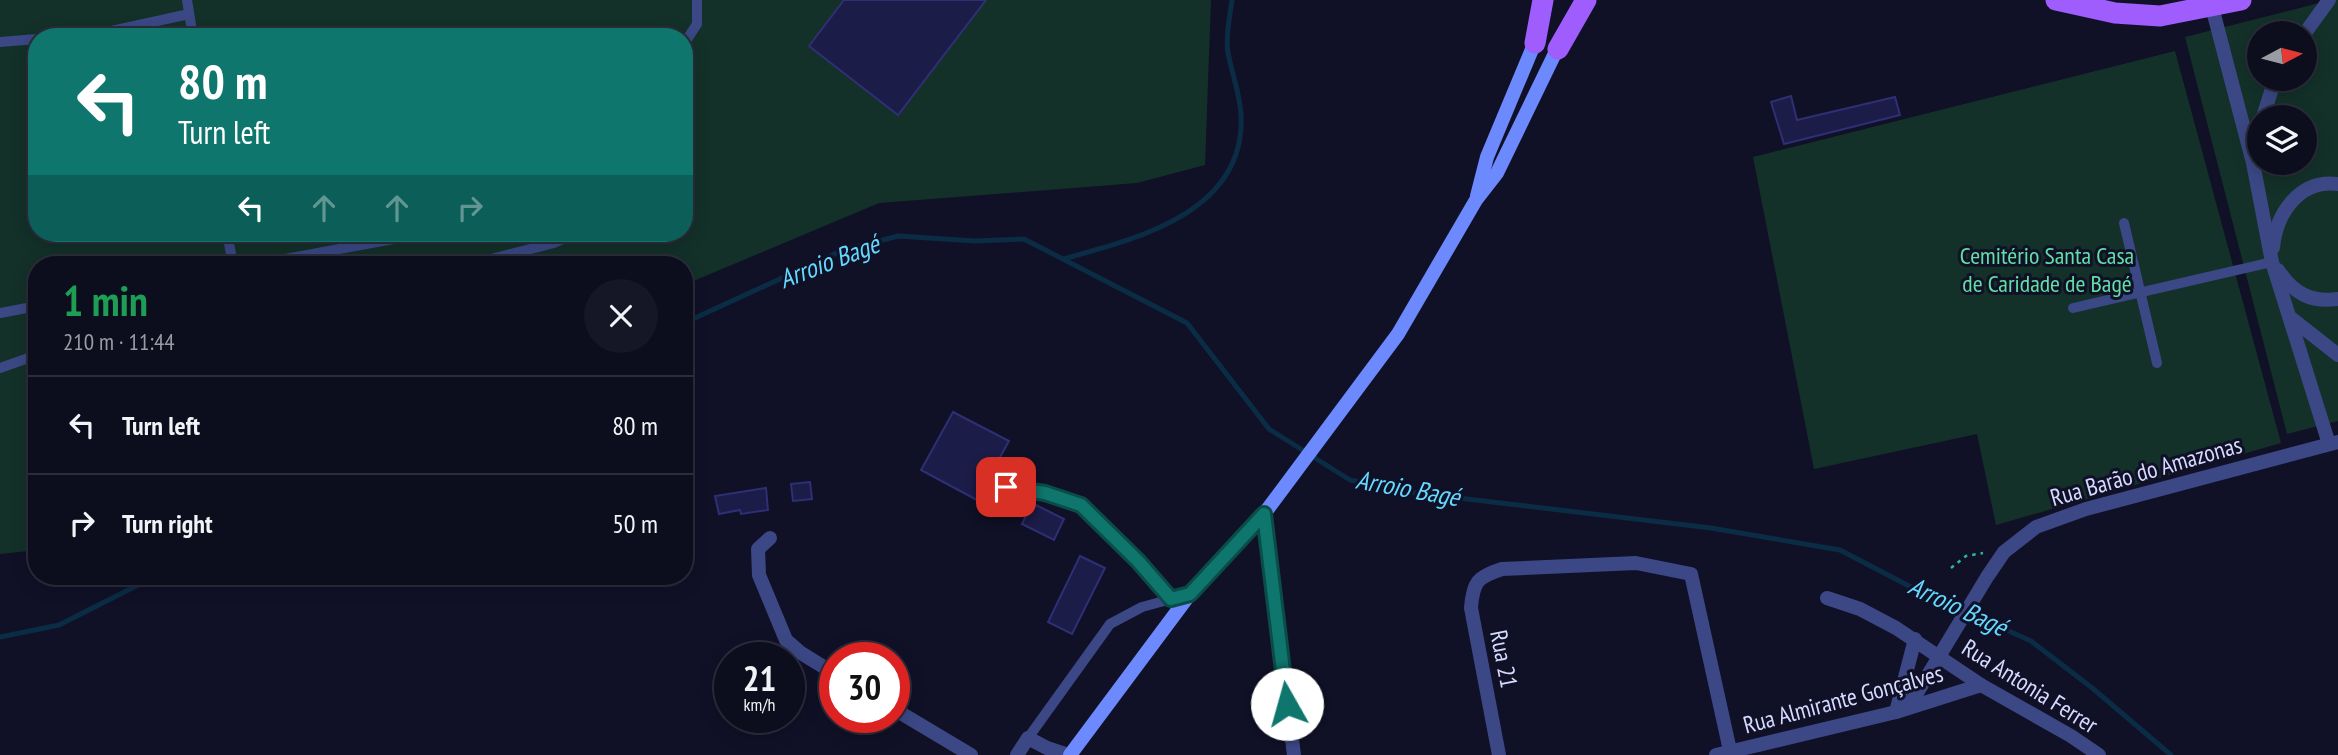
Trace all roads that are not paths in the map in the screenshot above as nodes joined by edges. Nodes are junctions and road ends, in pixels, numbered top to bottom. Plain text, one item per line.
1 (187, 0) edge
2 (698, 0) edge
3 (1543, 0) edge
4 (1551, 0) edge
5 (1583, 0) edge
6 (2056, 0) edge
7 (2241, 0) edge
8 (2329, 0) edge
9 (2212, 7) junction
10 (189, 14) junction
11 (2314, 21) edge
12 (125, 28) edge
13 (191, 28) edge
14 (693, 30) edge
15 (28, 40) edge
16 (0, 42) edge
17 (1535, 43) junction
18 (1558, 49) joint
19 (2247, 140) edge
20 (2255, 175) edge
21 (2338, 184) edge
22 (1476, 200) junction
23 (2124, 223) dead end
24 (377, 242) edge
25 (556, 242) edge
26 (301, 256) edge
27 (503, 256) edge
28 (2272, 262) junction
29 (2140, 293) junction
30 (2338, 299) edge
31 (28, 308) edge
32 (2073, 308) dead end
33 (0, 313) edge
34 (2291, 318) junction
35 (2338, 355) edge
36 (28, 358) edge
37 (2157, 363) dead end
38 (0, 368) edge
39 (2334, 443) edge
40 (1006, 487) dead end
41 (1264, 514) junction
42 (770, 538) dead end
43 (1190, 594) junction
44 (1827, 598) dead end
45 (1171, 599) junction
46 (1915, 639) junction
47 (1940, 656) junction
48 (819, 664) edge
49 (1981, 685) junction
50 (1902, 710) junction
51 (910, 719) edge
52 (1028, 738) junction
53 (1726, 754) edge
54 (971, 755) edge
55 (1017, 755) edge
56 (1069, 755) edge
57 (1294, 755) edge
58 (1499, 755) edge
59 (2099, 755) edge

1 - 10 lane
2 - 14 lane
3 - 17 main road
4 - 17 main road
5 - 18 main road
6 - 9 main road
7 - 9 main road
8 - 11 street
9 - 19 street
10 - 12 lane
10 - 13 lane
15 - 16 lane
17 - 22 main road
18 - 22 main road
20 - 28 street
21 - 28 street
22 - 41 main road
23 - 29 lane
24 - 26 lane
25 - 27 lane
28 - 29 lane
28 - 30 street
28 - 34 street
29 - 32 lane
29 - 37 lane
31 - 33 lane
34 - 35 street
34 - 39 street
36 - 38 lane
39 - 47 street, Rua Barão do Amazonas
40 - 45 lane
41 - 43 main road
41 - 57 street
42 - 48 street
43 - 45 lane
43 - 56 main road
44 - 46 street, Rua Antonia Ferrer
45 - 52 lane
46 - 47 street, Rua Antonia Ferrer
46 - 50 street
47 - 49 street, Rua Antonia Ferrer
47 - 50 street, Rua Barão do Amazonas
49 - 50 street, Rua Almirante Gonçalves
49 - 59 street, Rua Antonia Ferrer
50 - 53 street, Rua Almirante Gonçalves
51 - 54 street
52 - 55 street
52 - 56 street
53 - 58 street, Rua 21

